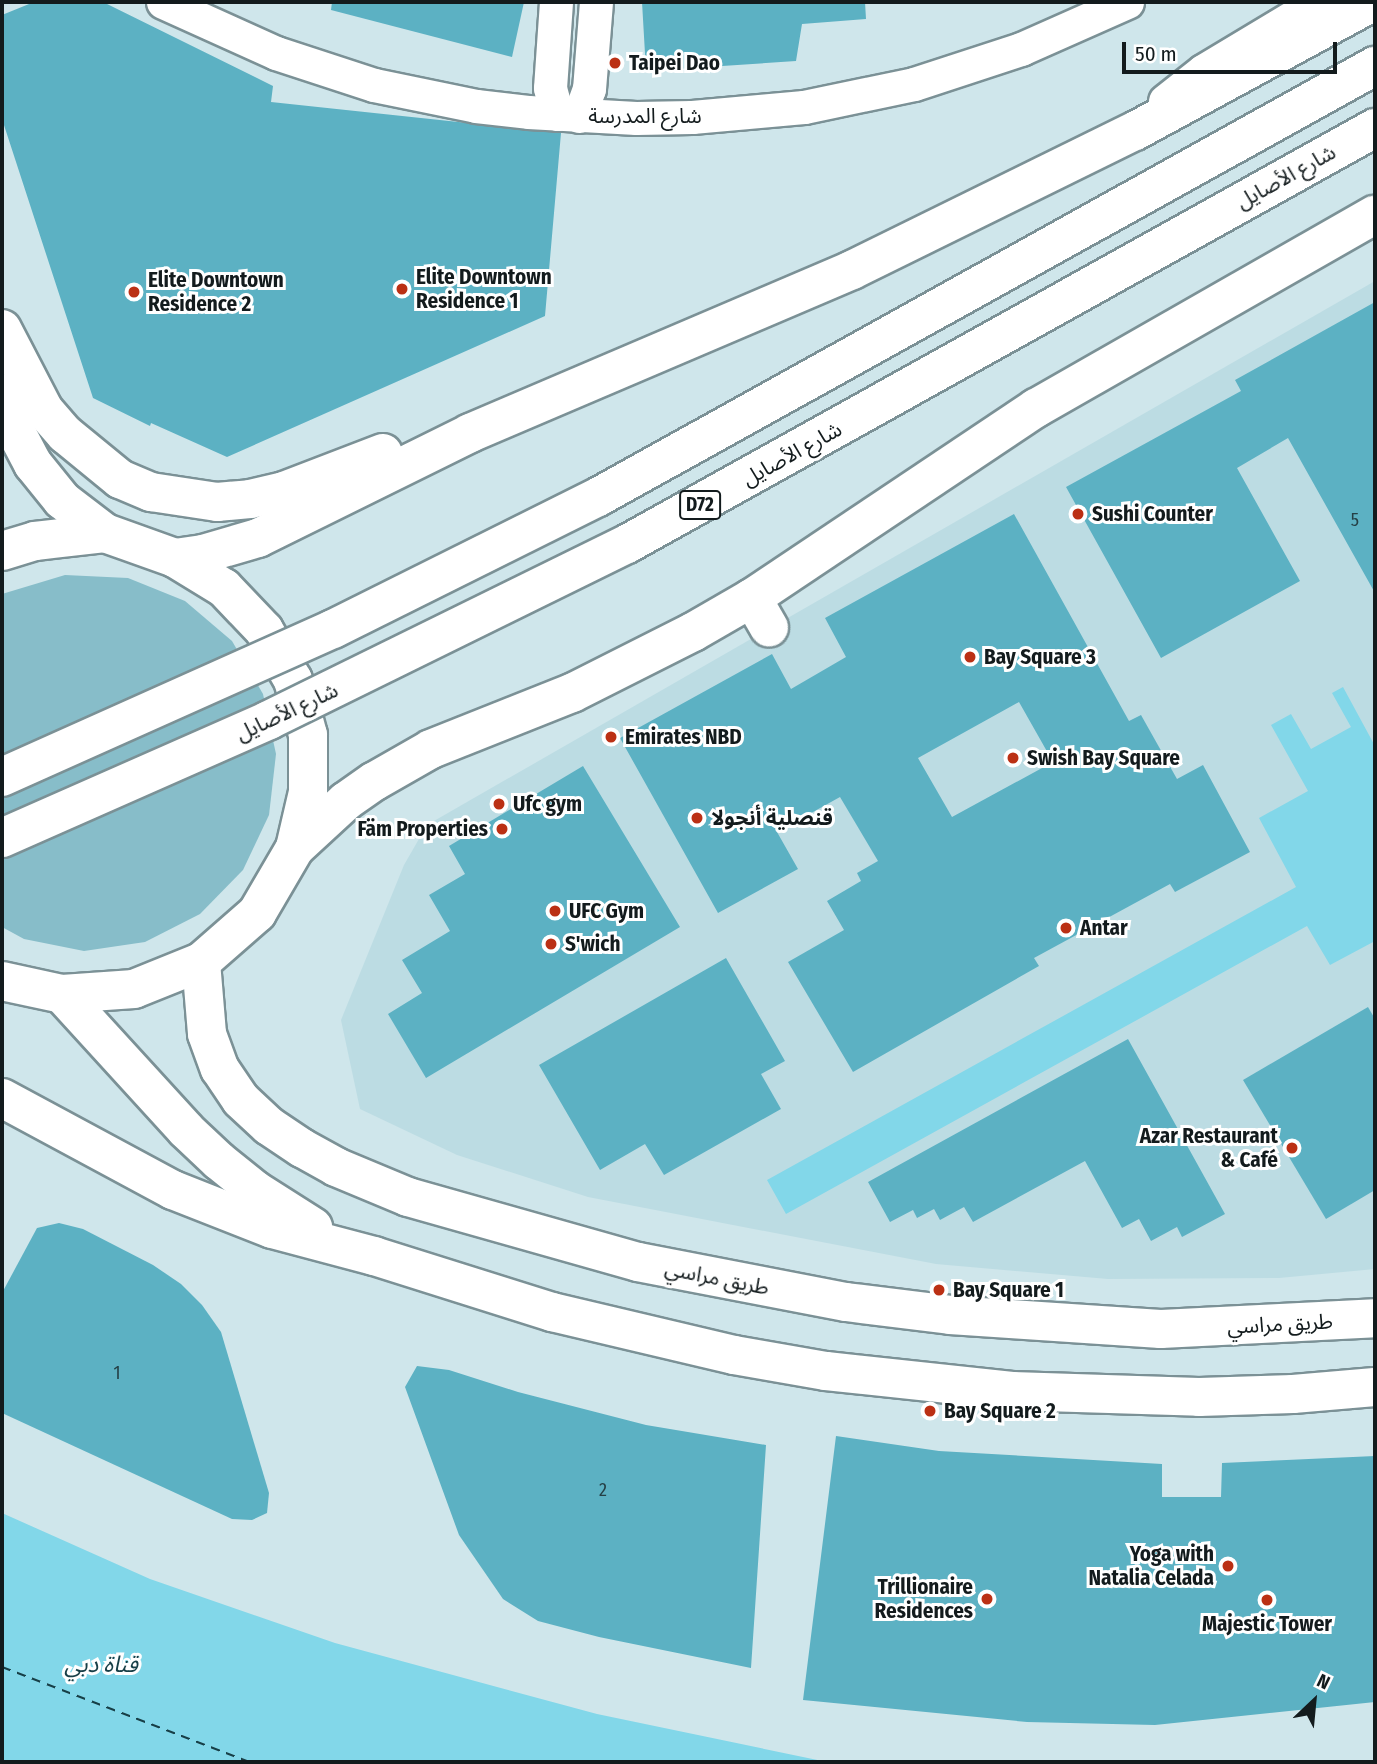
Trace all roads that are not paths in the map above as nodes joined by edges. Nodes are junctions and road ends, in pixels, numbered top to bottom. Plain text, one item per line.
1 (163, 2) edge
2 (1127, 2) edge
3 (1318, 2) edge
4 (1373, 2) edge
5 (556, 13) edge
6 (595, 14) edge
7 (1375, 66) edge
8 (568, 115) junction
9 (1375, 128) edge
10 (1135, 131) junction
11 (1375, 215) edge
12 (2, 329) edge
13 (2, 393) edge
14 (470, 433) junction
15 (105, 533) junction
16 (2, 551) edge
17 (175, 558) junction
18 (2, 776) edge
19 (2, 838) edge
20 (295, 848) junction
21 (201, 962) junction
22 (2, 981) edge
23 (62, 995) junction
24 (2, 1098) edge
25 (374, 1256) junction
26 (1375, 1318) edge
27 (1375, 1387) edge

1 - 8 street, شارع المدرسة
2 - 8 street, شارع المدرسة
3 - 10 street
4 - 10 main road
5 - 6 street
5 - 8 street
6 - 8 street
7 - 18 main road, D72, bridge
9 - 19 main road, شارع الأصايل / D72, bridge
10 - 14 main road
11 - 20 main road
12 - 14 main road
13 - 15 main road
14 - 17 main road
15 - 16 main road
15 - 17 main road
17 - 20 main road
20 - 21 main road
21 - 23 main road
21 - 26 main road, طريق مراسي
22 - 23 main road
23 - 25 main road
24 - 25 main road
25 - 27 main road

